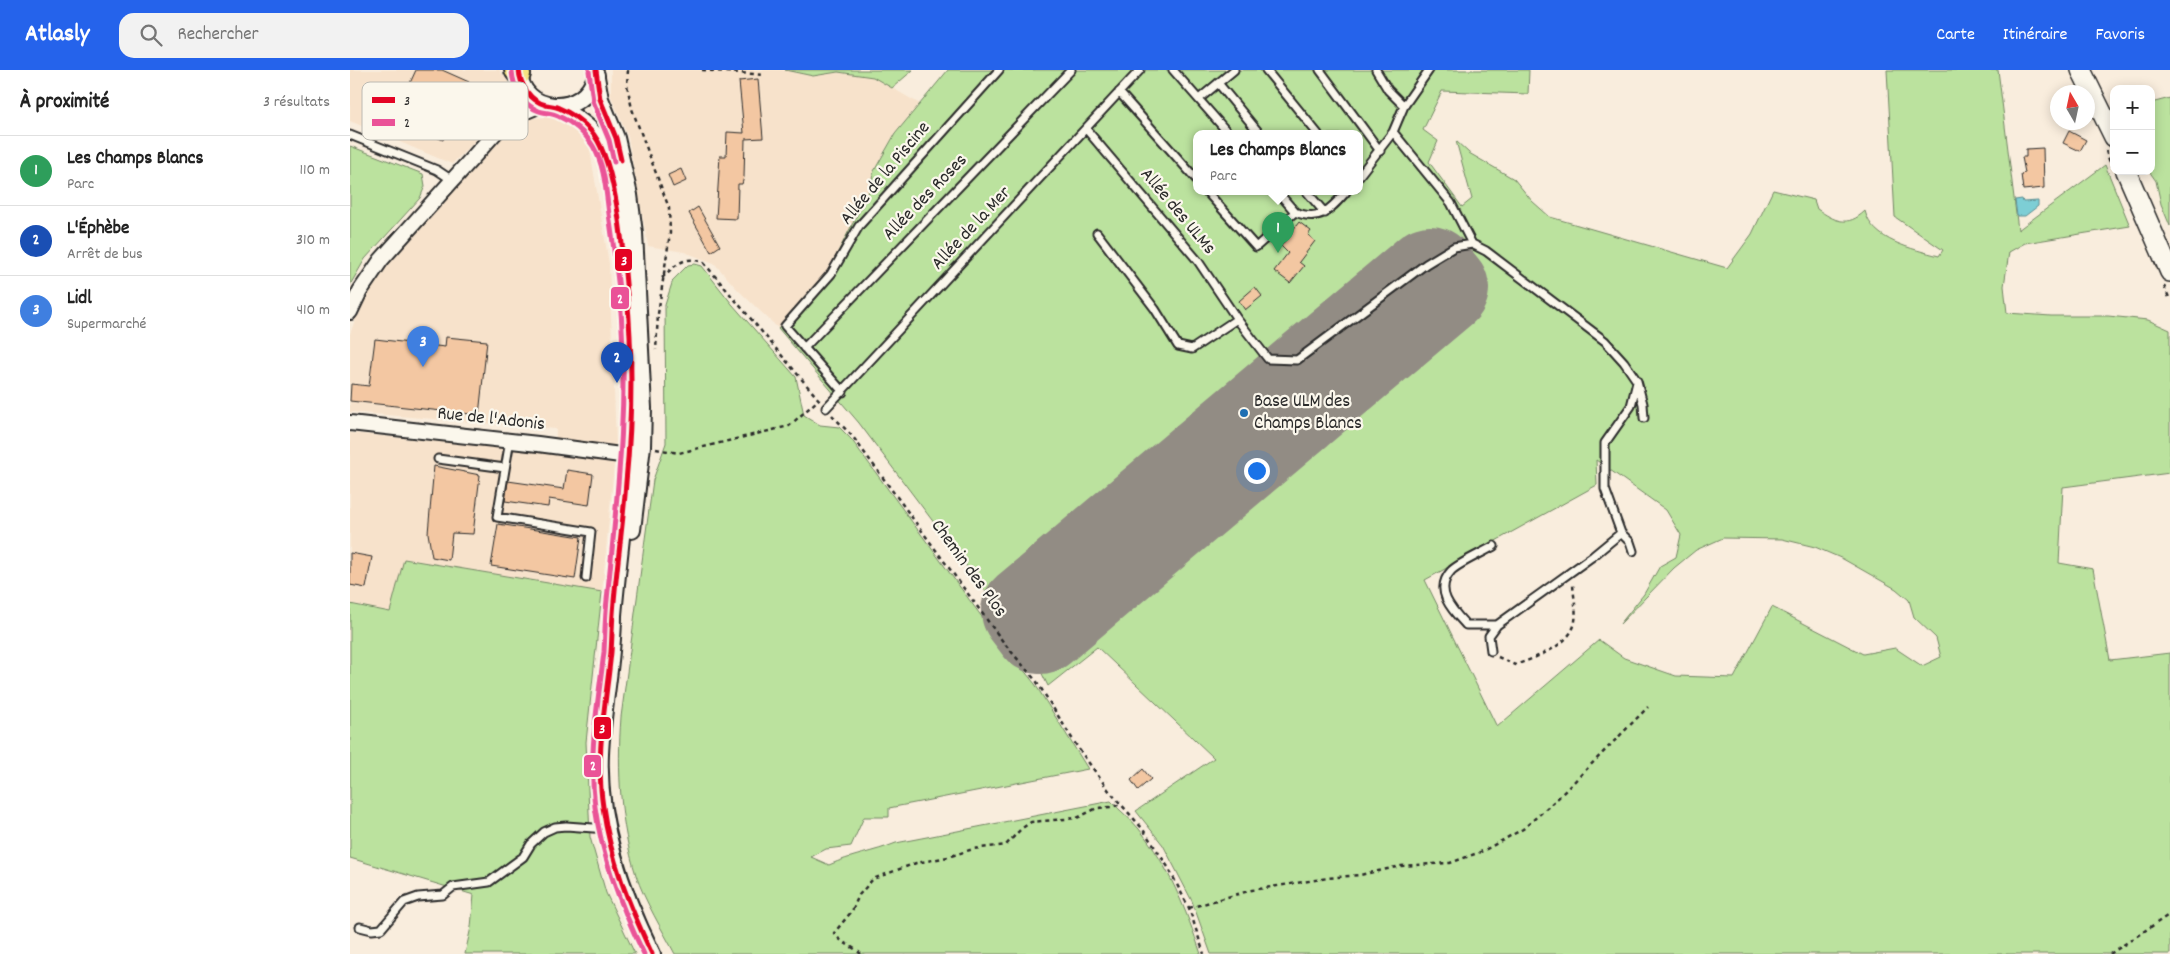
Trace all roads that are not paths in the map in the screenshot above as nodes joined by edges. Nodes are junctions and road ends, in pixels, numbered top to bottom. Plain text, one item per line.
1 (999, 70) edge
2 (1071, 70) edge
3 (1140, 70) edge
4 (1173, 70) edge
5 (1234, 70) edge
6 (1266, 70) edge
7 (1320, 70) edge
8 (1376, 70) edge
9 (1429, 70) edge
10 (2082, 70) edge
11 (596, 73) edge
12 (1218, 83) junction
13 (1119, 92) junction
14 (528, 93) edge
15 (1199, 99) junction
16 (550, 106) junction
17 (1404, 106) junction
18 (528, 111) edge
19 (1086, 129) junction
20 (1225, 130) edge
21 (1257, 130) edge
22 (1315, 130) edge
23 (2111, 130) edge
24 (1393, 132) junction
25 (350, 135) edge
26 (362, 140) edge
27 (362, 140) edge
28 (489, 140) edge
29 (1380, 151) junction
30 (1363, 171) edge
31 (1193, 175) edge
32 (2128, 175) edge
33 (2137, 175) edge
34 (452, 180) junction
35 (1210, 195) edge
36 (1281, 195) edge
37 (1310, 195) edge
38 (1343, 195) edge
39 (1295, 212) junction
40 (1325, 213) junction
41 (1097, 233) dead end
42 (2170, 241) edge
43 (1472, 244) junction
44 (2170, 272) edge
45 (350, 312) edge
46 (1237, 319) junction
47 (804, 348) junction
48 (1637, 381) junction
49 (843, 392) junction
50 (826, 408) road end
51 (1644, 418) dead end
52 (350, 423) edge
53 (510, 440) junction
54 (628, 456) junction
55 (438, 459) dead end
56 (505, 468) junction
57 (1621, 533) junction
58 (1494, 546) dead end
59 (1634, 551) dead end
60 (586, 578) dead end
61 (620, 616) junction
62 (1497, 625) junction
63 (613, 643) junction
64 (1491, 651) road end
65 (607, 829) junction
66 (360, 928) dead end
67 (652, 954) edge

1 - 47 lane, Allée de la Piscine
2 - 47 lane, Allée des Roses
3 - 13 lane, Allée de la Mer
4 - 15 lane
5 - 12 lane
6 - 22 lane
7 - 29 lane
8 - 17 lane
9 - 17 lane
10 - 23 main road
11 - 16 street
11 - 61 street
12 - 15 lane
12 - 21 lane
13 - 19 lane, Allée de la Mer
13 - 31 lane
14 - 16 street
15 - 20 lane
16 - 18 street
16 - 54 street
17 - 24 lane
19 - 46 lane, Allée des ULMs
19 - 49 lane, Allée de la Mer
24 - 29 lane
24 - 43 lane
25 - 27 lane
26 - 34 lane
28 - 34 street
29 - 30 lane
32 - 44 main road
33 - 42 main road
34 - 45 street
35 - 39 lane
36 - 39 lane
37 - 40 lane
38 - 40 lane
39 - 40 lane
41 - 46 lane
43 - 46 lane, Allée des ULMs
43 - 48 lane
47 - 49 lane
48 - 51 lane
48 - 57 lane
49 - 50 lane, Allée de la Mer
52 - 53 street, Rue de l'Adonis
53 - 54 street, Rue de l'Adonis
53 - 56 lane
54 - 61 street
54 - 63 street
55 - 56 lane
56 - 60 lane
57 - 59 lane
57 - 62 lane
58 - 62 lane
61 - 63 street
62 - 64 lane
63 - 65 street
65 - 66 lane
65 - 67 street

